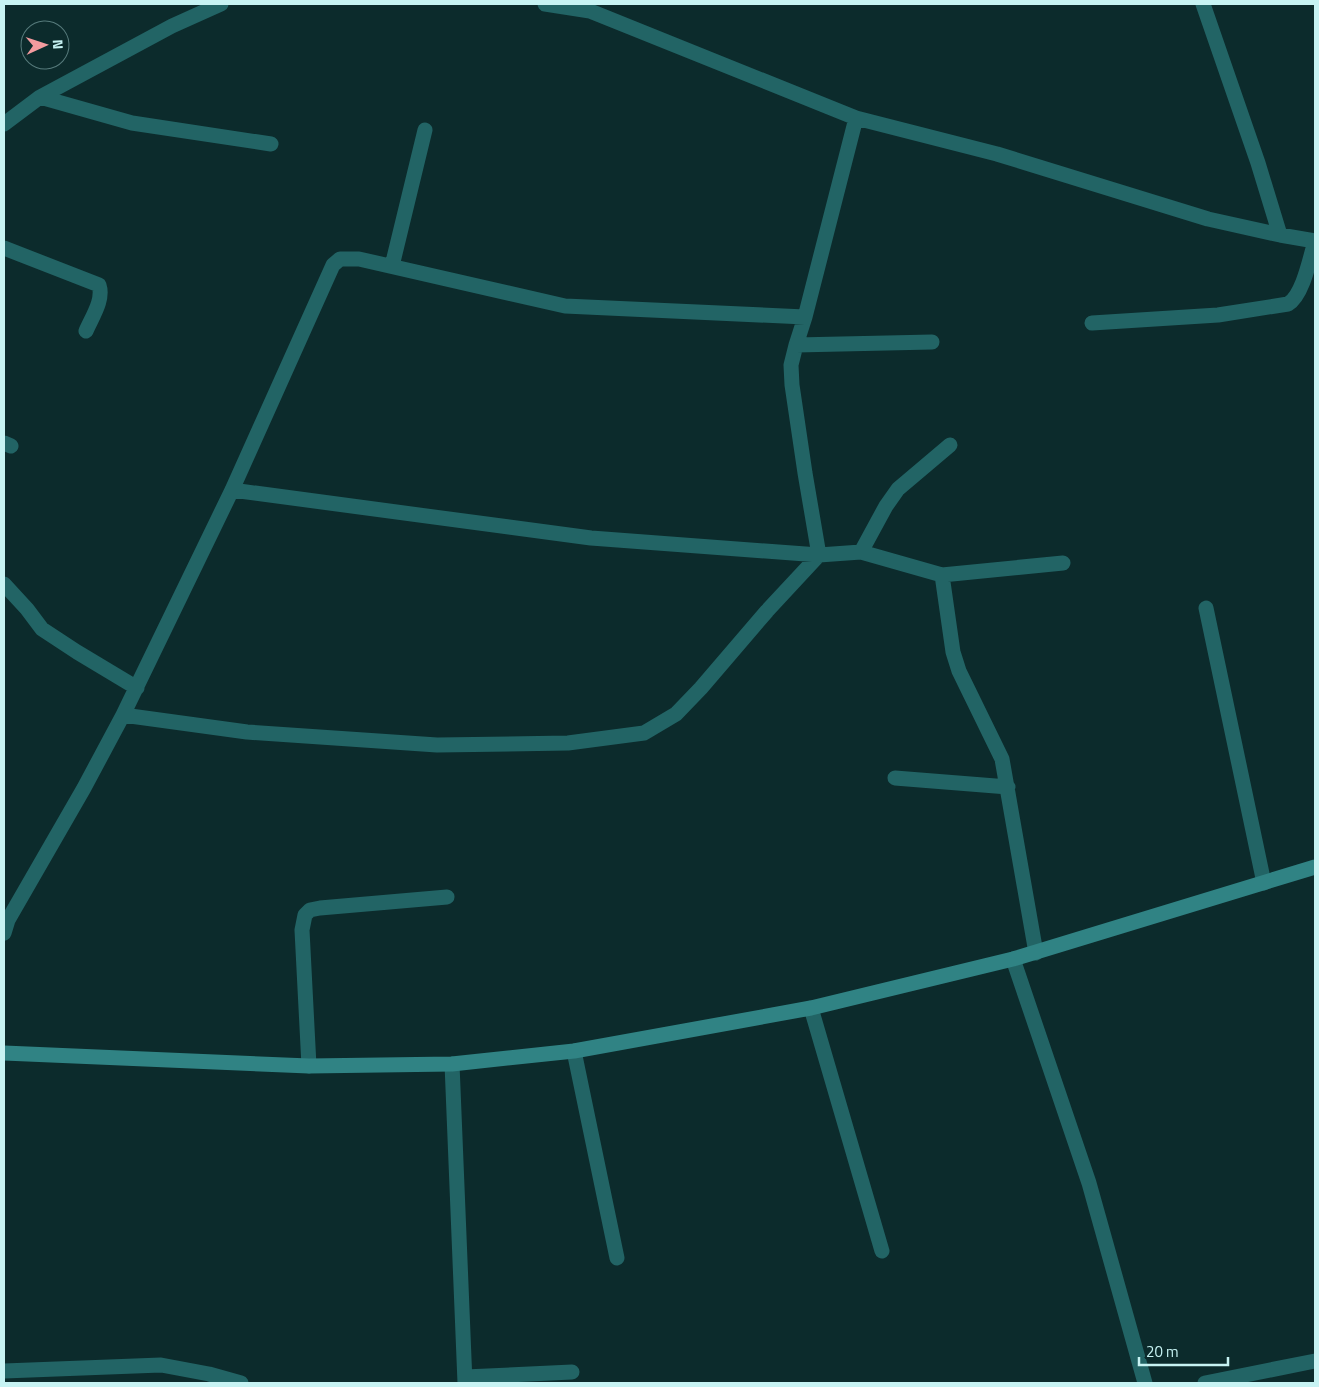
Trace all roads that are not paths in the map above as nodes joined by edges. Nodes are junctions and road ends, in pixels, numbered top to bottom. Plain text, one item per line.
1 (221, 4) edge
2 (545, 4) edge
3 (1203, 4) edge
4 (596, 7) edge
5 (40, 97) junction
6 (856, 118) junction
7 (4, 124) edge
8 (425, 130) dead end
9 (271, 144) dead end
10 (1280, 235) junction
11 (1315, 241) edge
12 (4, 248) edge
13 (392, 266) junction
14 (805, 317) junction
15 (1092, 323) dead end
16 (86, 331) dead end
17 (932, 342) dead end
18 (796, 345) junction
19 (950, 445) dead end
20 (232, 490) junction
21 (861, 552) junction
22 (819, 555) junction
23 (1063, 563) dead end
24 (942, 575) junction
25 (4, 584) edge
26 (1206, 608) dead end
27 (137, 688) junction
28 (123, 715) junction
29 (895, 778) dead end
30 (1008, 787) junction
31 (1315, 867) edge
32 (1264, 883) junction
33 (447, 897) dead end
34 (4, 933) edge
35 (1036, 953) junction
36 (1013, 959) junction
37 (811, 1008) junction
38 (574, 1051) junction
39 (4, 1053) edge
40 (452, 1064) junction
41 (309, 1066) junction
42 (882, 1252) dead end
43 (617, 1258) dead end
44 (1315, 1361) edge
45 (4, 1371) edge
46 (572, 1372) dead end
47 (1257, 1378) edge
48 (465, 1380) edge
49 (240, 1383) edge
50 (1145, 1383) edge
51 (1205, 1383) edge

1 - 5 street
2 - 4 street
3 - 10 street
4 - 6 street
5 - 7 street
5 - 9 street
6 - 10 street
6 - 14 street
8 - 13 street
10 - 11 street
11 - 15 street
12 - 16 street
13 - 14 street
13 - 20 street
14 - 18 street
17 - 18 street
18 - 22 street
19 - 21 street
20 - 22 street
20 - 27 street
21 - 22 street
21 - 24 street
22 - 28 street
23 - 24 street
24 - 30 street
25 - 27 street
26 - 32 street
27 - 28 street
28 - 34 street
29 - 30 street
30 - 35 street
31 - 32 street
32 - 35 street
33 - 41 street
35 - 36 street
36 - 37 street
36 - 50 street
37 - 38 street
37 - 42 street
38 - 40 street
38 - 43 street
39 - 41 street
40 - 41 street
40 - 48 street
44 - 47 street
45 - 49 street
46 - 48 street
47 - 51 street

